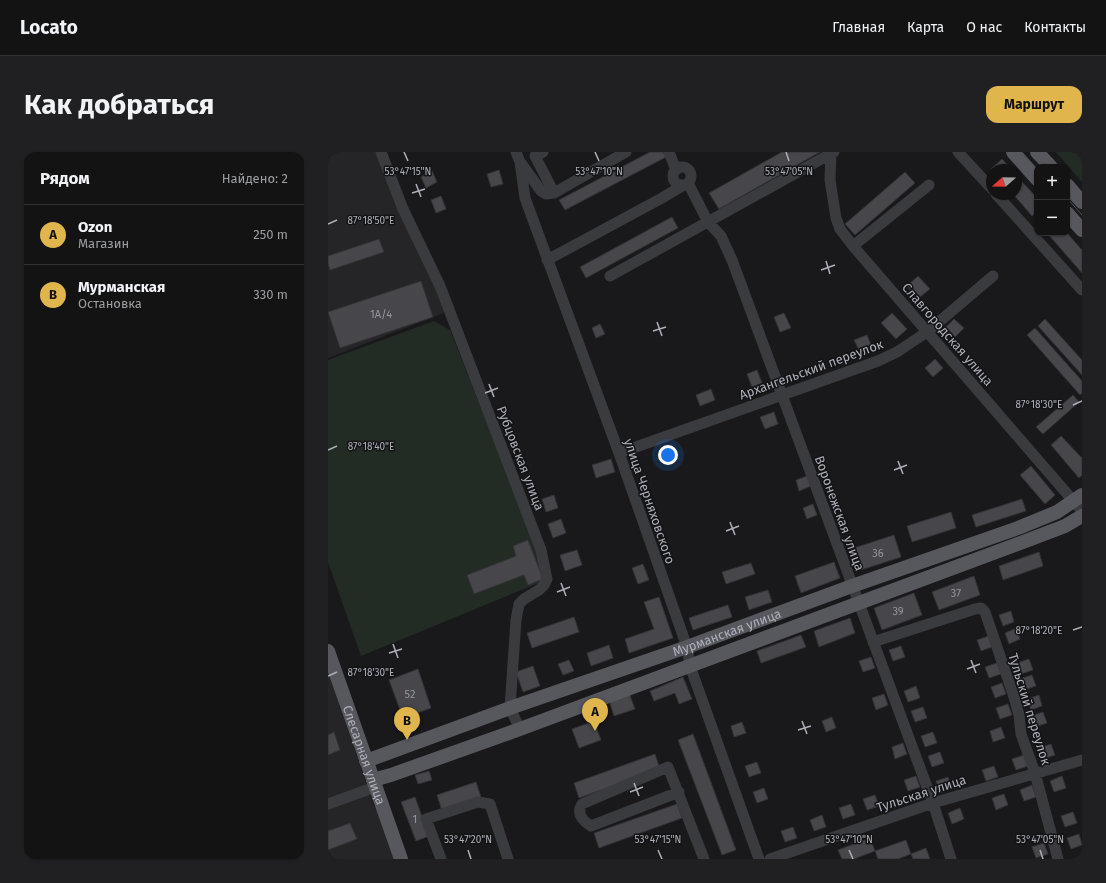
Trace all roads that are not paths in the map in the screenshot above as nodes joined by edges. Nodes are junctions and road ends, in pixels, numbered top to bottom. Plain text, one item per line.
1 (381, 152) edge
2 (626, 152) edge
3 (669, 152) edge
4 (832, 152) edge
5 (958, 152) edge
6 (1013, 152) edge
7 (1037, 152) edge
8 (537, 153) edge
9 (518, 157) edge
10 (1048, 164) edge
11 (1034, 176) edge
12 (986, 183) edge
13 (685, 184) junction
14 (929, 185) dead end
15 (1070, 188) edge
16 (554, 193) junction
17 (1001, 200) edge
18 (1082, 202) edge
19 (1070, 216) edge
20 (708, 222) junction
21 (1082, 230) edge
22 (853, 246) junction
23 (547, 260) junction
24 (610, 276) dead end
25 (993, 276) dead end
26 (1082, 290) edge
27 (928, 332) junction
28 (782, 395) junction
29 (619, 453) junction
30 (1079, 502) edge
31 (1082, 516) edge
32 (852, 586) junction
33 (859, 602) junction
34 (873, 642) junction
35 (686, 647) junction
36 (328, 651) edge
37 (690, 666) junction
38 (510, 708) junction
39 (520, 729) junction
40 (1082, 760) edge
41 (366, 761) junction
42 (1035, 773) junction
43 (374, 784) junction
44 (679, 792) junction
45 (933, 803) junction
46 (328, 804) edge
47 (401, 859) edge
48 (441, 859) edge
49 (508, 859) edge
50 (704, 859) edge
51 (759, 859) edge
52 (770, 859) edge
53 (952, 859) edge
54 (1058, 859) edge

1 - 38 street, Рубцовская улица
2 - 16 street
3 - 13 street, Воронежская улица
4 - 20 street
4 - 22 street, Славгородская улица
5 - 12 street
6 - 11 main road
7 - 10 main road
8 - 16 street
9 - 16 street
9 - 23 street, улица Черняховского
13 - 20 street, Воронежская улица
13 - 23 street
14 - 22 street
15 - 18 main road
17 - 26 street
19 - 21 main road
20 - 24 street
20 - 28 street, Воронежская улица
22 - 27 street, Славгородская улица
23 - 29 street, улица Черняховского
25 - 27 street, Архангельский переулок
27 - 28 street, Архангельский переулок
27 - 30 street, Славгородская улица
28 - 29 street, Архангельский переулок
28 - 32 street, Воронежская улица
29 - 35 street, улица Черняховского
30 - 32 main road, Мурманская улица
31 - 33 main road, Мурманская улица
32 - 33 street, Воронежская улица
32 - 35 main road, Мурманская улица
33 - 34 street, Воронежская улица
33 - 37 main road, Мурманская улица
34 - 42 street, Тульский переулок
34 - 45 street, Воронежская улица
35 - 37 street, улица Черняховского
35 - 38 main road, Мурманская улица
36 - 41 main road, Слесарная улица
37 - 39 main road, Мурманская улица
37 - 51 street, улица Черняховского
38 - 39 street, Рубцовская улица
38 - 41 main road, Мурманская улица
39 - 43 main road, Мурманская улица
40 - 42 street, Тульская улица
41 - 43 main road, Слесарная улица
42 - 45 street, Тульская улица
42 - 54 street, Тульский переулок
43 - 46 street
43 - 47 main road, Слесарная улица
44 - 44 street
44 - 50 street
45 - 52 street, Тульская улица
45 - 53 street, Воронежская улица
48 - 49 street

